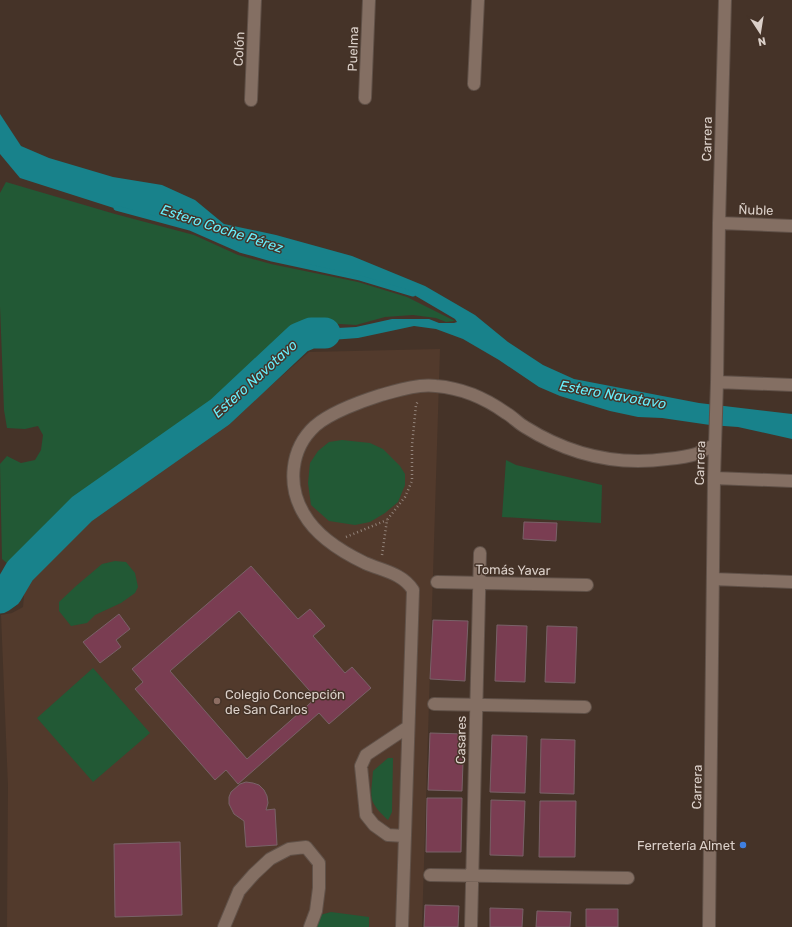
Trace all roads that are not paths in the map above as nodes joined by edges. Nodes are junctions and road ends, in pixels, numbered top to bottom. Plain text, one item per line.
1 (255, 0) edge
2 (369, 0) edge
3 (478, 0) edge
4 (725, 0) edge
5 (474, 84) dead end
6 (365, 98) dead end
7 (251, 100) dead end
8 (719, 223) junction
9 (792, 226) edge
10 (717, 382) junction
11 (792, 385) edge
12 (715, 439) junction
13 (714, 478) junction
14 (792, 481) edge
15 (480, 553) dead end
16 (713, 579) junction
17 (438, 582) dead end
18 (792, 582) edge
19 (478, 583) junction
20 (587, 585) dead end
21 (434, 704) dead end
22 (476, 704) junction
23 (585, 707) dead end
24 (408, 727) junction
25 (405, 836) junction
26 (430, 875) dead end
27 (472, 875) junction
28 (628, 878) dead end
29 (224, 927) edge
30 (310, 927) edge
31 (402, 927) edge
32 (471, 927) edge
33 (709, 927) edge

1 - 7 street, Colón
2 - 6 street, Puelma
3 - 5 street
4 - 8 street, Carrera
8 - 9 street, Ñuble
8 - 10 street, Carrera
10 - 11 street
10 - 12 street, Carrera
12 - 13 street, Carrera
12 - 24 street
13 - 14 street
13 - 16 street, Carrera
15 - 19 street, Casares
16 - 18 street
16 - 33 street, Carrera
17 - 19 street, Tomás Yavar
19 - 20 street, Tomás Yavar
19 - 22 street, Casares
21 - 22 street
22 - 23 street
22 - 27 street, Casares
24 - 25 street
24 - 25 street
25 - 31 street
26 - 27 street
27 - 28 street
27 - 32 street, Casares
29 - 30 street

